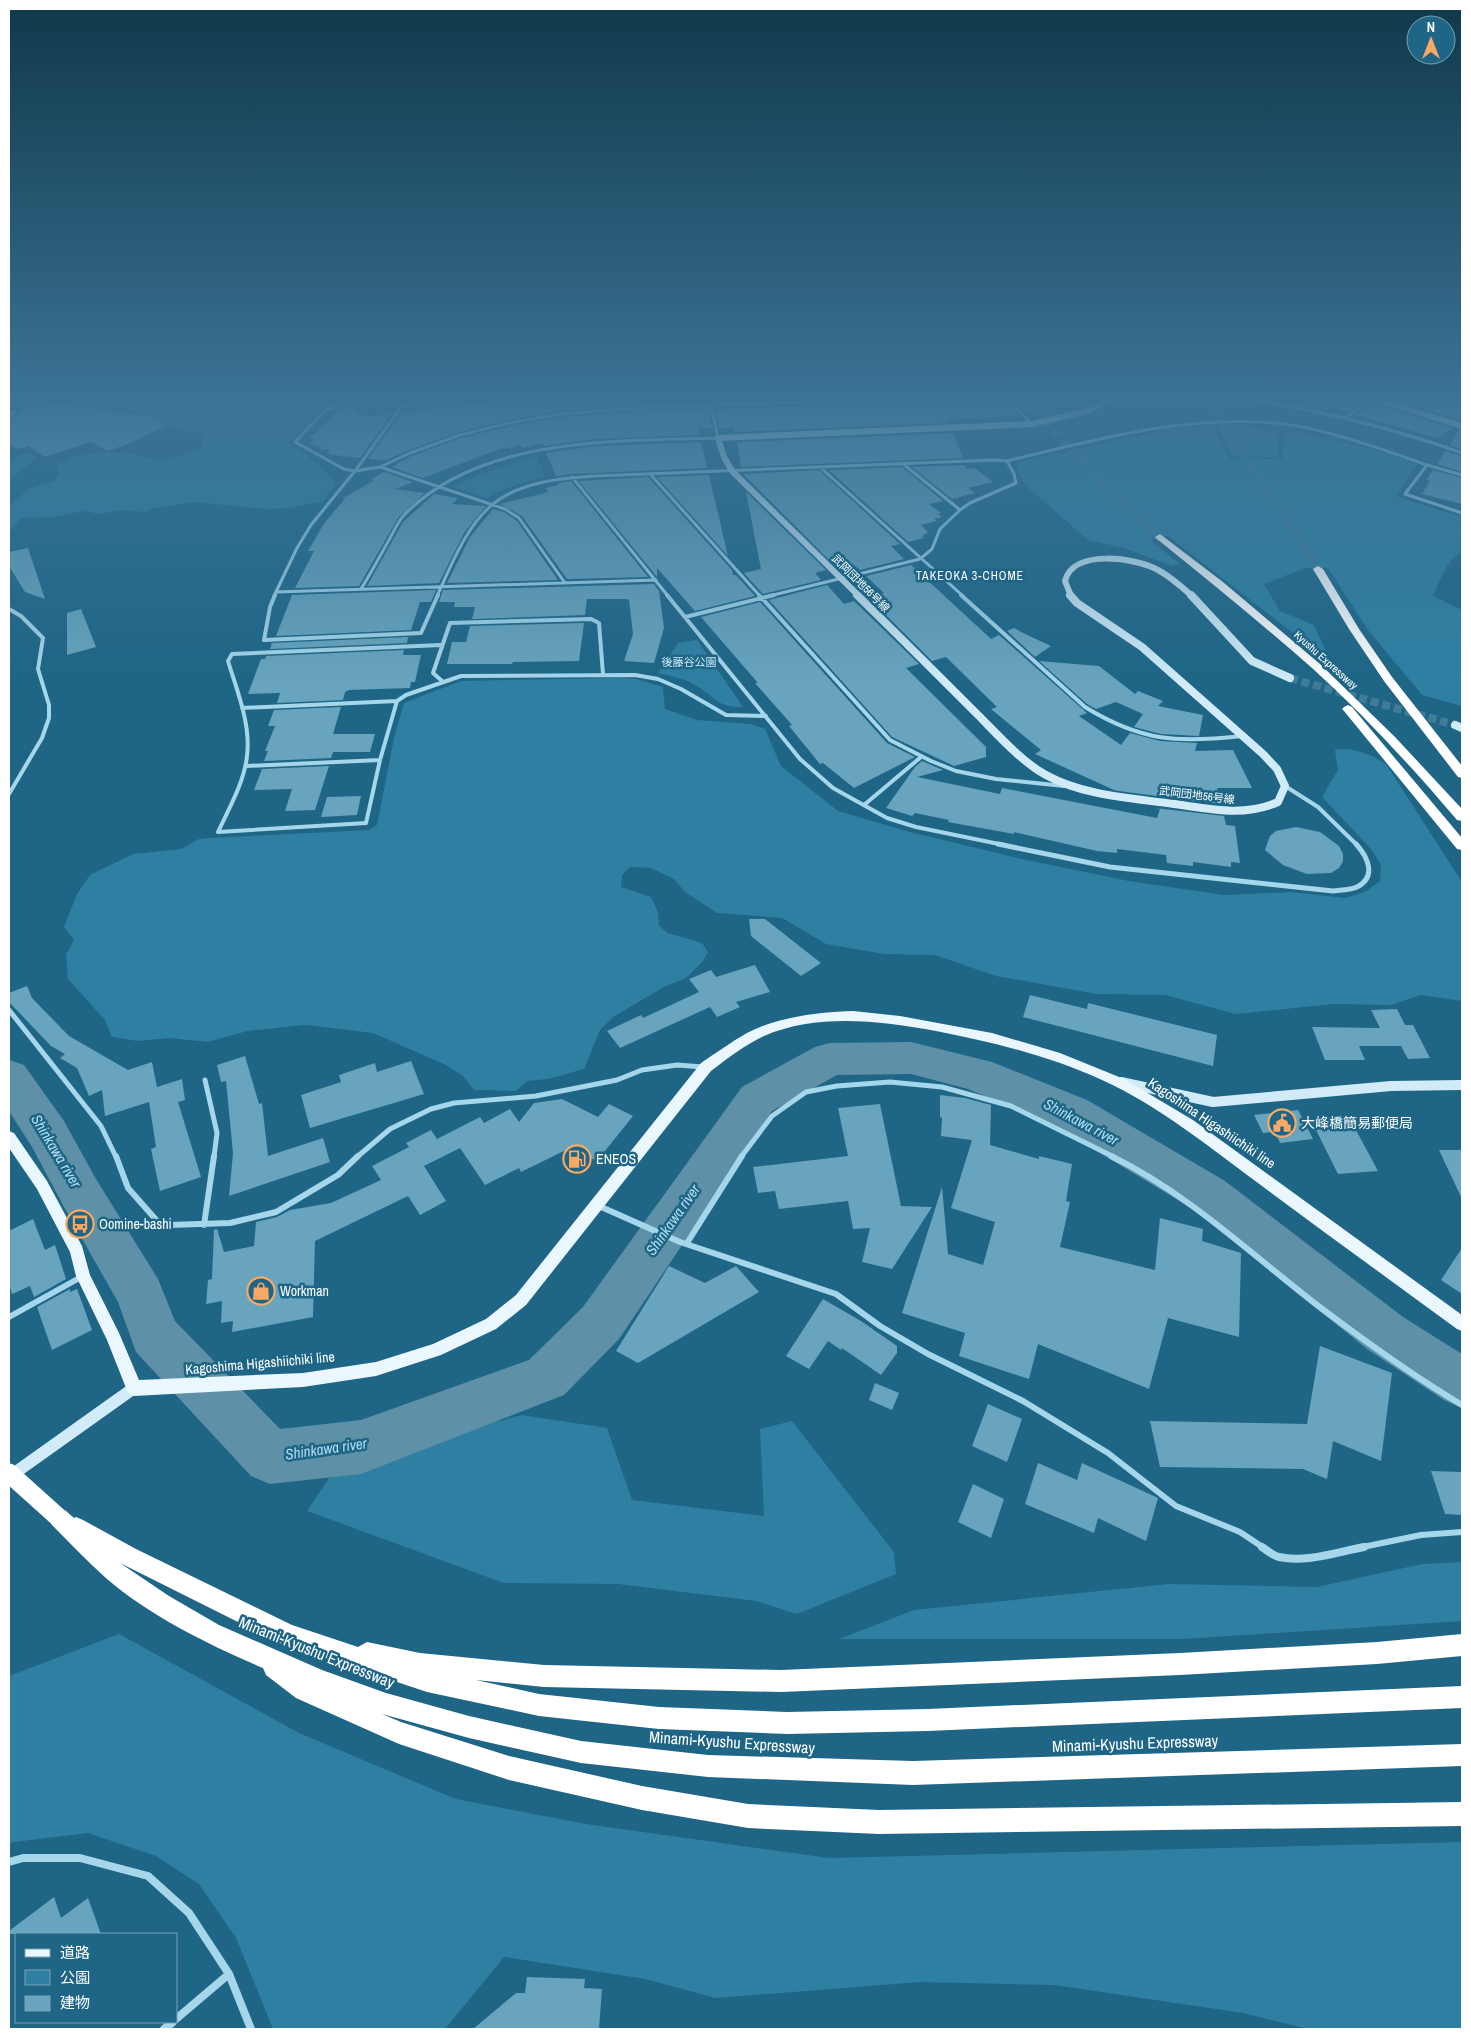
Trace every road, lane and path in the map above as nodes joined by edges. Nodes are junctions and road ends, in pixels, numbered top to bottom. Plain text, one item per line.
1 (337, 492) edge
2 (432, 492) edge
3 (456, 492) edge
4 (515, 492) edge
5 (584, 492) edge
6 (666, 492) edge
7 (753, 492) edge
8 (847, 492) edge
9 (938, 492) edge
10 (995, 492) edge
11 (1406, 492) edge
12 (492, 504) junction
13 (960, 510) junction
14 (1462, 513) edge
15 (1160, 537) tunnel mouth
16 (920, 559) junction
17 (1318, 569) tunnel mouth
18 (840, 578) junction
19 (656, 580) junction
20 (565, 583) junction
21 (443, 587) junction
22 (361, 589) junction
23 (276, 592) junction
24 (1231, 594) junction
25 (762, 598) junction
26 (9, 609) edge
27 (686, 617) junction
28 (441, 645) junction
29 (603, 674) junction
30 (1290, 678) tunnel mouth
31 (1388, 679) junction
32 (442, 681) junction
33 (397, 701) junction
34 (242, 708) junction
35 (766, 716) junction
36 (1242, 736) junction
37 (920, 757) junction
38 (380, 760) junction
39 (1462, 760) edge
40 (246, 766) junction
41 (1462, 774) edge
42 (1072, 786) junction
43 (1285, 786) junction
44 (9, 794) edge
45 (864, 805) junction
46 (1462, 816) edge
47 (1462, 846) edge
48 (9, 1010) edge
49 (706, 1067) junction
50 (205, 1080) dead end
51 (1115, 1081) junction
52 (1462, 1085) edge
53 (9, 1136) edge
54 (598, 1206) junction
55 (204, 1225) junction
56 (683, 1243) junction
57 (83, 1276) junction
58 (9, 1317) edge
59 (1462, 1324) edge
60 (134, 1388) junction
61 (1462, 1405) edge
62 (9, 1473) edge
63 (9, 1477) edge
64 (59, 1518) junction
65 (1462, 1532) edge
66 (288, 1635) junction
67 (1462, 1645) edge
68 (257, 1654) junction
69 (1462, 1697) edge
70 (1462, 1755) edge
71 (1462, 1814) edge
72 (9, 1862) edge
73 (229, 1974) junction
74 (178, 2017) edge
75 (251, 2029) edge

1 - 23 street
2 - 22 street
3 - 12 street
4 - 12 street
5 - 19 street
6 - 25 street
7 - 18 street, 武岡団地56号線
8 - 16 street
9 - 13 street
10 - 13 street
11 - 14 street
12 - 20 street
12 - 21 street
13 - 16 street
15 - 24 highway, Kyushu Expressway
16 - 18 street
16 - 36 street
17 - 31 highway
18 - 25 street
18 - 42 street, 武岡団地56号線
19 - 20 street
19 - 27 street
20 - 21 street
21 - 22 street
21 - 23 street
22 - 23 street
24 - 46 highway, Kyushu Expressway
24 - 47 highway
25 - 27 street
25 - 37 street
26 - 44 street
27 - 35 street
28 - 29 street
28 - 32 street
28 - 34 street
29 - 32 street
29 - 35 street
30 - 36 street
31 - 39 highway
31 - 41 highway
32 - 33 street
33 - 34 street
33 - 38 street
34 - 40 street
35 - 45 street
36 - 43 street
37 - 42 street
37 - 45 street
38 - 40 street
38 - 40 street
42 - 43 street, 武岡団地56号線
43 - 45 street
48 - 55 street
49 - 51 main road, Kagoshima Higashiichiki line
49 - 54 main road, Kagoshima Higashiichiki line
49 - 55 street
50 - 55 street
51 - 52 street
51 - 59 main road, Kagoshima Higashiichiki line
53 - 57 main road
54 - 56 street
54 - 60 main road, Kagoshima Higashiichiki line
56 - 61 street
56 - 65 street
57 - 58 street
57 - 60 main road
60 - 63 street
62 - 64 highway, Minami-Kyushu Expressway, bridge
64 - 66 highway, Minami-Kyushu Expressway
64 - 68 highway, Minami-Kyushu Expressway
66 - 67 highway
66 - 69 highway, Minami-Kyushu Expressway
68 - 70 highway, Minami-Kyushu Expressway
68 - 71 highway
72 - 73 street
73 - 74 street
73 - 75 street

